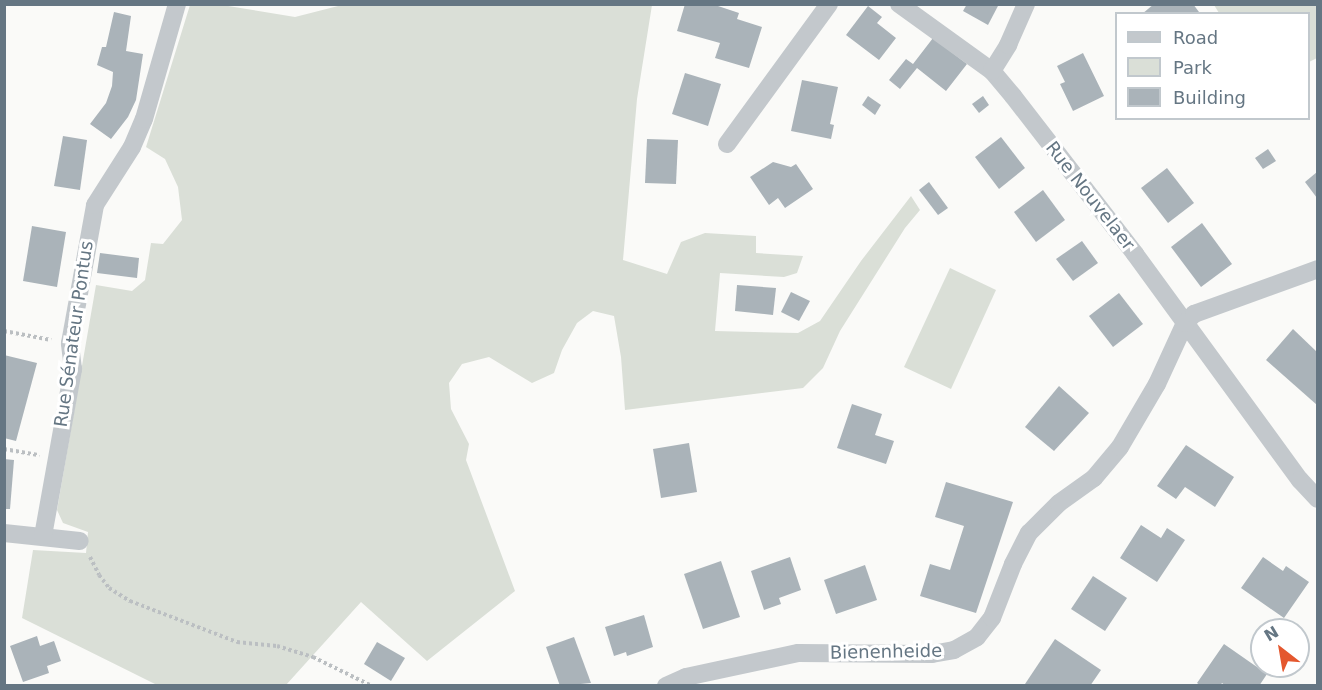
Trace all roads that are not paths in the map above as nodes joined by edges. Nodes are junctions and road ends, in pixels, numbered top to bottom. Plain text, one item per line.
1 (177, 4) edge
2 (829, 4) edge
3 (898, 4) edge
4 (1026, 4) edge
5 (992, 71) junction
6 (727, 144) dead end
7 (1317, 269) edge
8 (1185, 323) junction
9 (1317, 499) edge
10 (4, 533) edge
11 (43, 536) junction
12 (80, 541) road end
13 (666, 686) edge

1 - 11 street, Rue Sénateur Pontus
2 - 6 street
3 - 5 street, Rue Nouvelaer
4 - 5 street
5 - 8 street, Rue Nouvelaer
7 - 8 street
8 - 9 street, Rue Nouvelaer
8 - 13 street, Bienenheide
10 - 11 street
11 - 12 street

